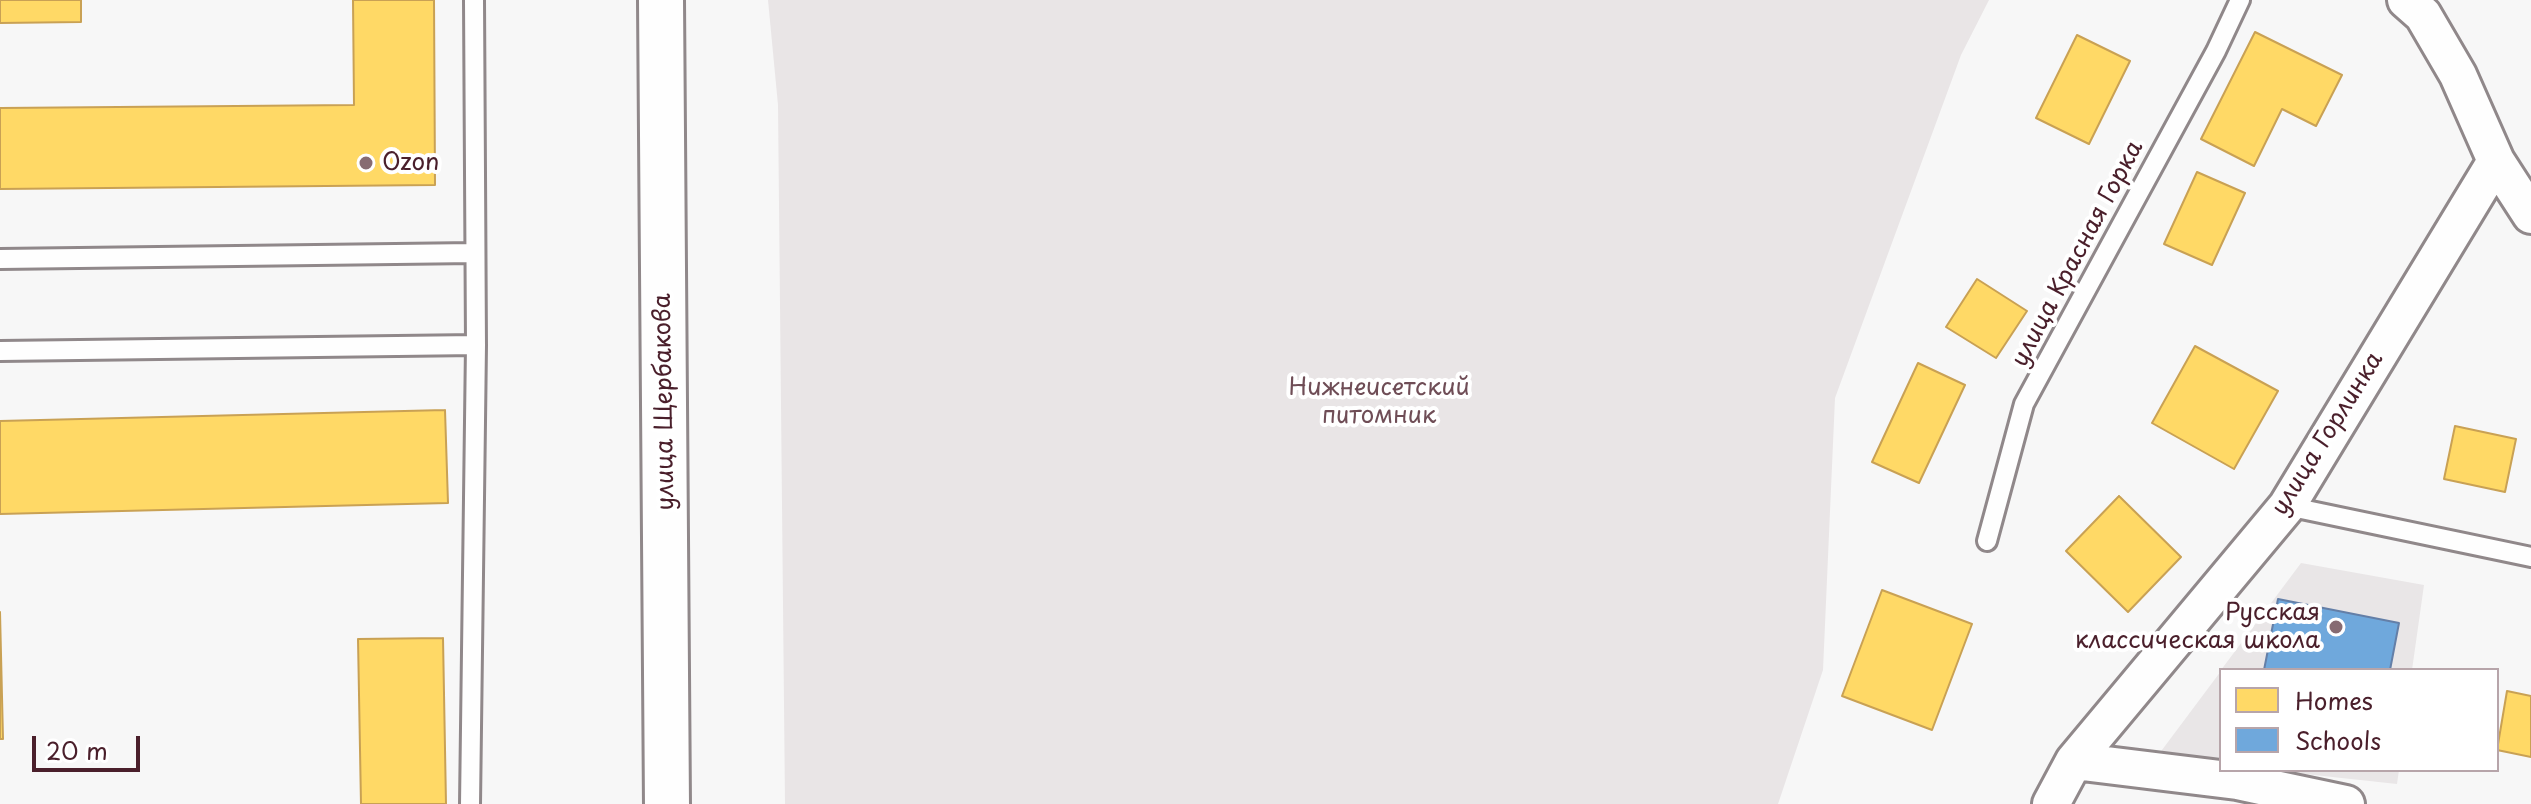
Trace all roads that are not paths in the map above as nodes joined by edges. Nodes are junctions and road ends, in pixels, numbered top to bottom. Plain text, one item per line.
1 (474, 0) edge
2 (661, 0) edge
3 (2240, 0) edge
4 (2406, 0) edge
5 (2496, 161) junction
6 (2531, 215) edge
7 (474, 253) junction
8 (0, 259) edge
9 (476, 345) junction
10 (0, 351) edge
11 (2287, 506) junction
12 (1987, 541) dead end
13 (2531, 557) edge
14 (2074, 761) junction
15 (470, 804) edge
16 (667, 804) edge
17 (2051, 804) edge
18 (2346, 804) edge

1 - 7 lane
2 - 16 main road, улица Щербакова
3 - 12 lane, улица Красная Горка
4 - 5 street
5 - 6 street
5 - 11 street, улица Горлинка
7 - 8 lane
7 - 9 lane
9 - 10 lane
9 - 15 lane
11 - 13 lane
11 - 14 street, улица Горлинка
14 - 17 street, улица Горлинка
14 - 18 street

